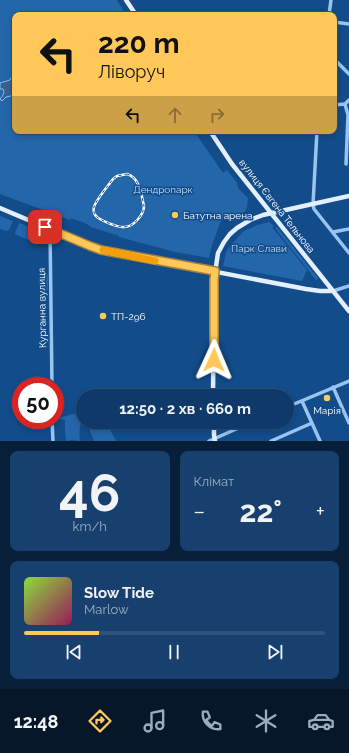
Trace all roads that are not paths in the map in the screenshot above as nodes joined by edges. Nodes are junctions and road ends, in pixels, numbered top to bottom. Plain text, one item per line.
1 (126, 0) edge
2 (332, 0) edge
3 (134, 12) edge
4 (330, 12) edge
5 (337, 22) edge
6 (349, 24) edge
7 (337, 62) edge
8 (349, 74) edge
9 (349, 100) edge
10 (344, 104) junction
11 (337, 105) edge
12 (212, 134) edge
13 (317, 134) edge
14 (346, 164) dead end
15 (349, 196) edge
16 (313, 204) junction
17 (0, 208) edge
18 (271, 213) junction
19 (50, 229) junction
20 (349, 229) edge
21 (333, 232) junction
22 (349, 253) edge
23 (215, 271) junction
24 (349, 286) edge
25 (333, 291) junction
26 (349, 311) edge
27 (52, 377) edge
28 (349, 381) edge
29 (333, 388) junction
30 (213, 389) edge
31 (302, 401) junction
32 (294, 404) edge
33 (312, 423) junction
34 (349, 423) edge
35 (52, 429) edge
36 (214, 429) edge
37 (237, 429) edge
38 (214, 440) edge
39 (53, 441) edge
40 (209, 441) edge
41 (271, 441) edge
42 (320, 441) edge

1 - 3 main road
2 - 4 street
5 - 6 street
7 - 8 street
9 - 10 street
10 - 11 street
10 - 14 street
12 - 18 main road, вулиця Євгена Тельнова
13 - 16 street
15 - 16 main road
16 - 18 main road
16 - 21 street
17 - 19 main road
18 - 23 main road
18 - 25 main road, вулиця Євгена Тельнова
19 - 23 main road
19 - 27 street, Курганна вулиця
20 - 21 street
21 - 22 street
23 - 25 main road
23 - 30 main road
24 - 25 street
25 - 26 main road, вулиця Євгена Тельнова
28 - 29 street
29 - 31 street
29 - 34 street
31 - 32 street
31 - 33 street
33 - 41 street
33 - 42 street
35 - 39 street
36 - 38 main road
37 - 38 street
38 - 40 street

